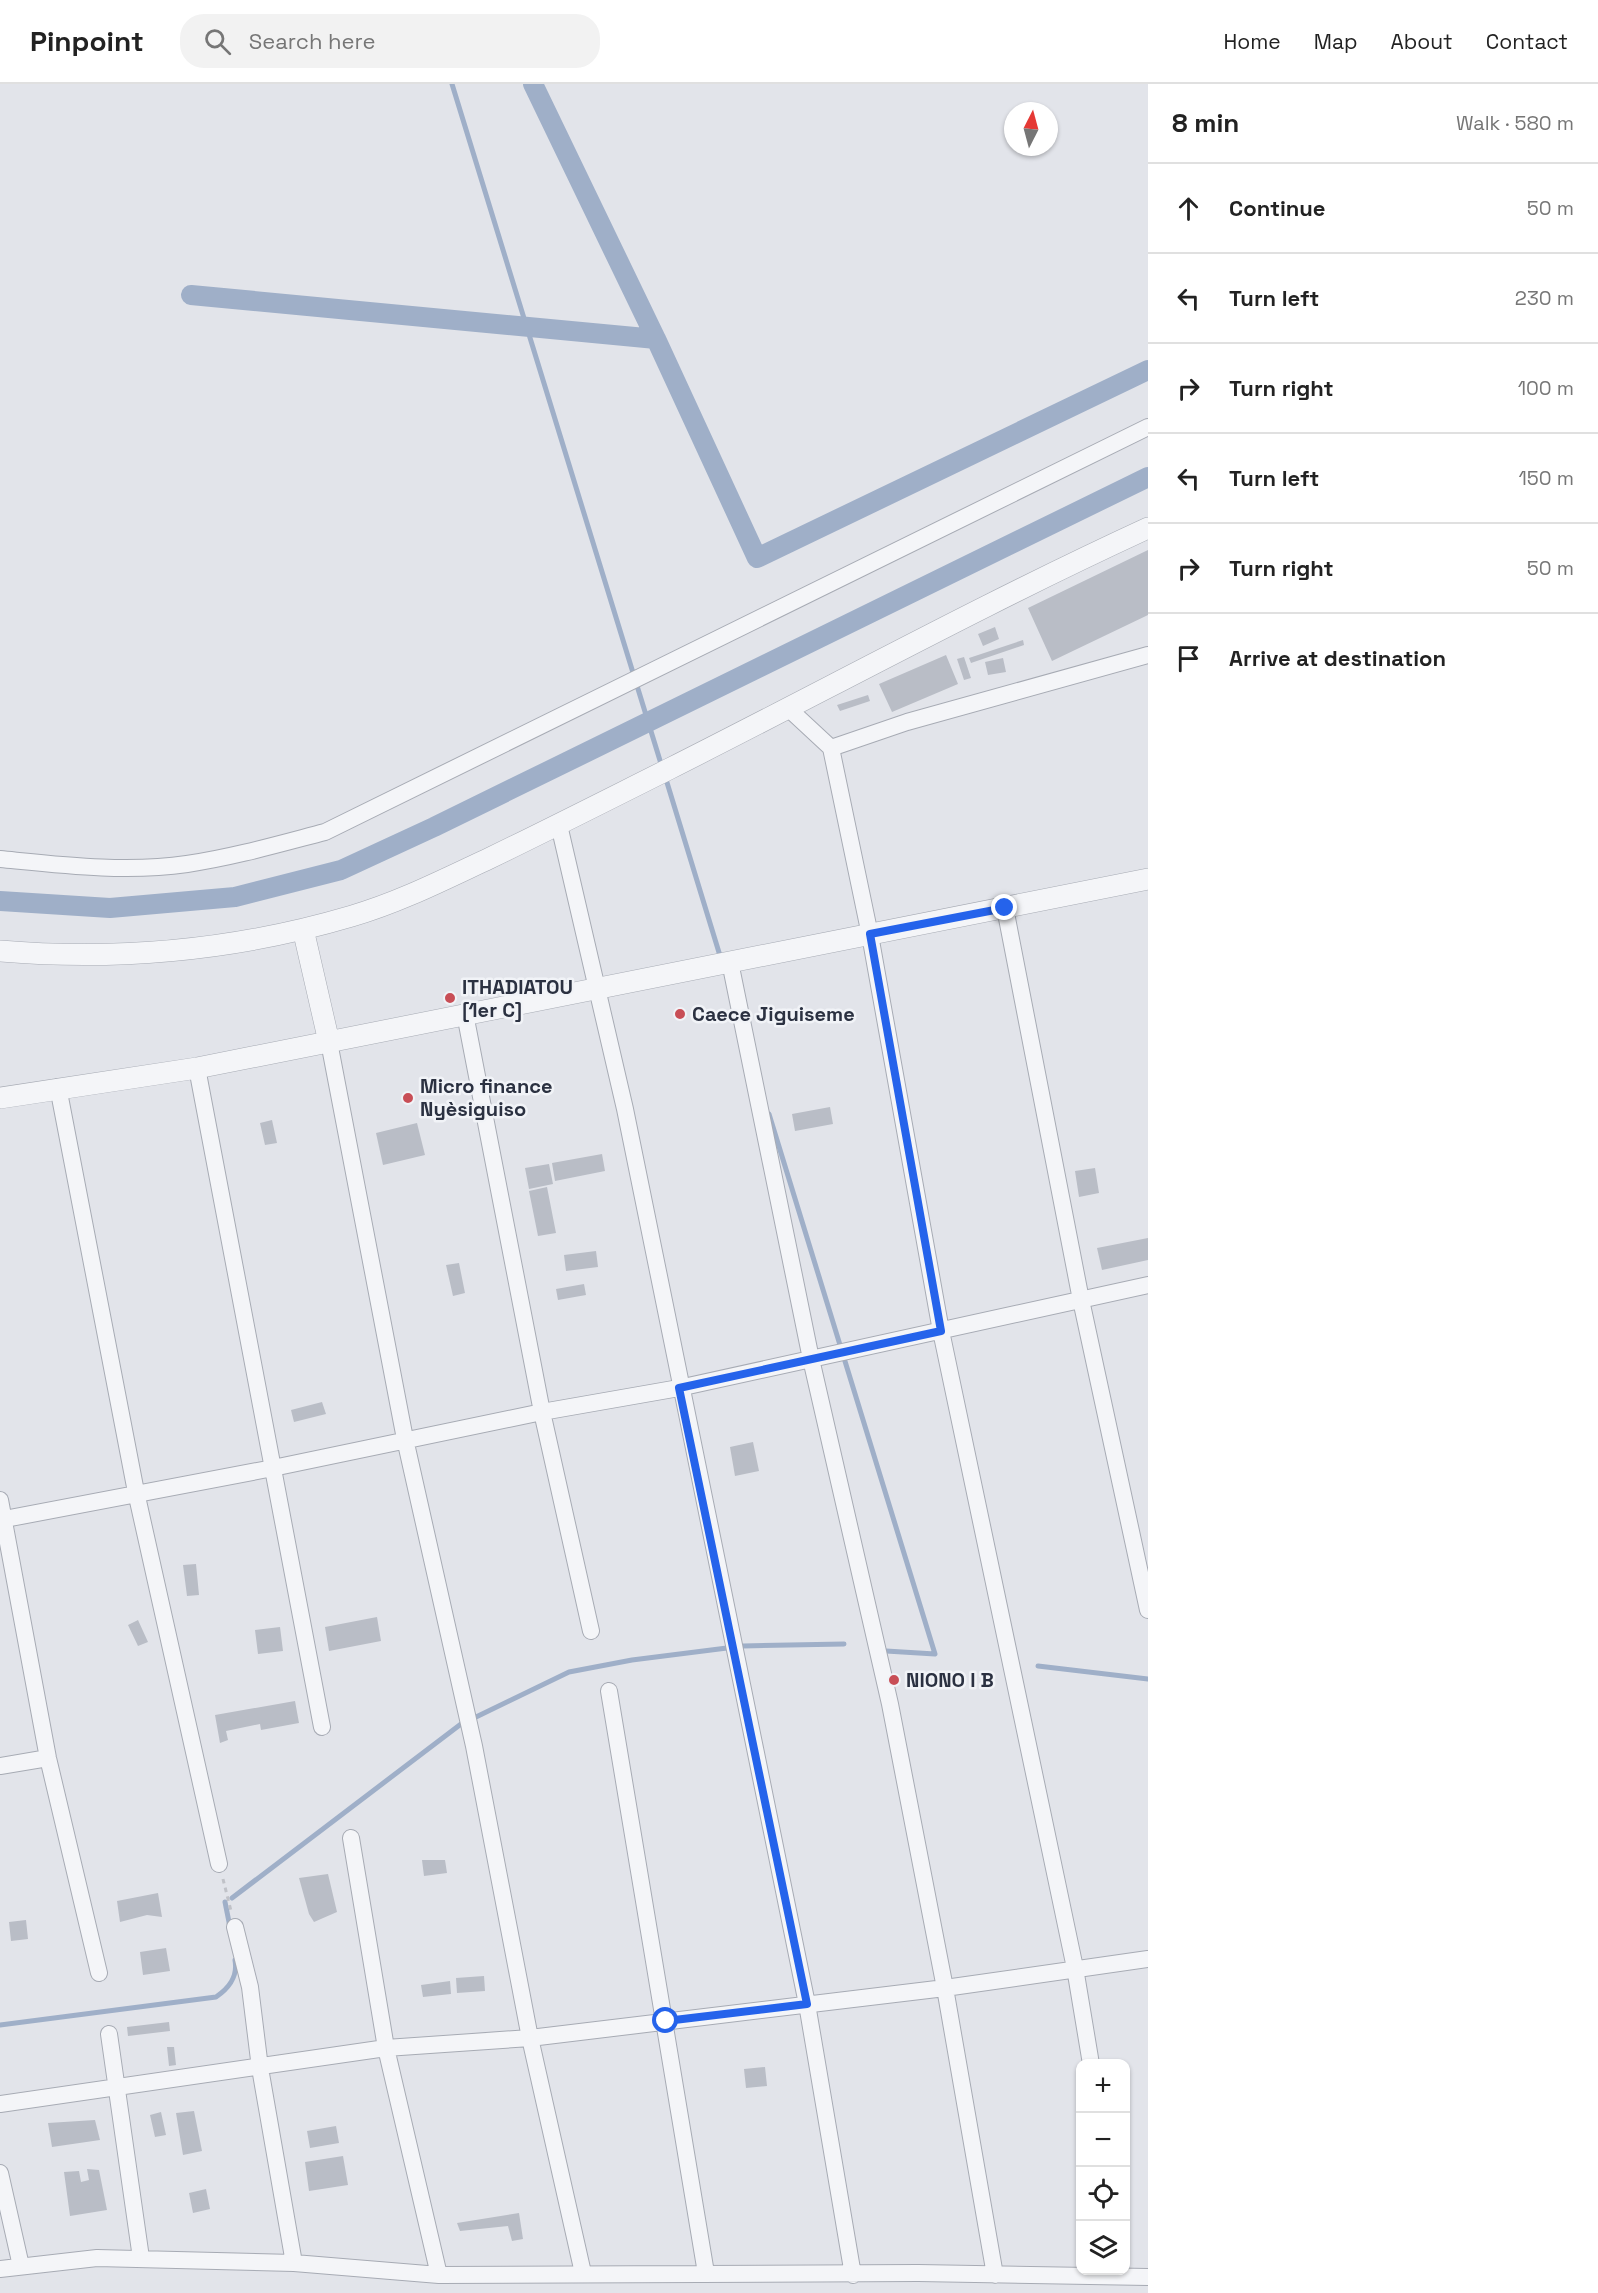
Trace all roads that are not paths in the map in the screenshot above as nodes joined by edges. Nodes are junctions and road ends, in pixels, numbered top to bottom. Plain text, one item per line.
1 (1148, 427) edge
2 (1148, 528) edge
3 (1148, 655) edge
4 (789, 709) junction
5 (831, 748) junction
6 (559, 825) junction
7 (0, 859) edge
8 (1148, 879) edge
9 (1005, 908) junction
10 (303, 929) junction
11 (870, 934) junction
12 (0, 951) edge
13 (730, 962) junction
14 (596, 987) junction
15 (465, 1014) junction
16 (329, 1042) junction
17 (197, 1068) junction
18 (58, 1087) junction
19 (0, 1098) edge
20 (1148, 1285) edge
21 (1081, 1300) junction
22 (941, 1331) junction
23 (811, 1359) junction
24 (679, 1388) junction
25 (542, 1412) junction
26 (405, 1439) junction
27 (273, 1468) junction
28 (136, 1492) junction
29 (0, 1500) edge
30 (2, 1520) edge
31 (1148, 1610) edge
32 (591, 1631) dead end
33 (609, 1691) dead end
34 (322, 1727) dead end
35 (48, 1758) junction
36 (0, 1766) edge
37 (351, 1838) dead end
38 (219, 1864) road end
39 (235, 1927) road end
40 (1148, 1959) edge
41 (1075, 1968) junction
42 (99, 1973) dead end
43 (945, 1988) junction
44 (807, 2004) junction
45 (666, 2021) junction
46 (109, 2034) dead end
47 (530, 2038) junction
48 (386, 2048) junction
49 (1090, 2059) edge
50 (260, 2068) junction
51 (117, 2088) junction
52 (0, 2104) edge
53 (0, 2173) edge
54 (141, 2258) junction
55 (294, 2263) junction
56 (21, 2266) junction
57 (0, 2269) edge
58 (583, 2273) junction
59 (706, 2273) junction
60 (1130, 2273) edge
61 (1076, 2274) edge
62 (439, 2275) junction
63 (853, 2275) junction
64 (995, 2276) junction
65 (1148, 2277) edge

1 - 7 street
2 - 4 street
3 - 5 street
4 - 5 street
4 - 6 street
5 - 11 street
6 - 10 street
6 - 14 street
8 - 9 street
9 - 11 street
9 - 21 street
10 - 12 street
10 - 16 street
11 - 13 street
11 - 22 street
13 - 14 street
13 - 23 street
14 - 15 street
14 - 24 street
15 - 16 street
15 - 25 street
16 - 17 street
16 - 26 street
17 - 18 street
17 - 27 street
18 - 19 street
18 - 28 street
20 - 21 street
21 - 22 street
21 - 31 street
22 - 23 street
22 - 41 street
23 - 24 street
23 - 43 street
24 - 25 street
24 - 44 street
25 - 26 street
25 - 32 street
26 - 27 street
26 - 47 street
27 - 28 street
27 - 34 street
28 - 30 street
28 - 38 street
29 - 30 street
30 - 35 street
33 - 45 street
35 - 36 street
35 - 42 street
37 - 48 street
39 - 50 street
40 - 41 street
41 - 43 street
41 - 49 street
43 - 44 street
43 - 64 street
44 - 45 street
44 - 63 street
45 - 47 street
45 - 59 street
46 - 51 street
47 - 48 street
47 - 58 street
48 - 50 street
48 - 62 street
50 - 51 street
50 - 55 street
51 - 52 street
51 - 54 street
53 - 56 street
54 - 55 street
54 - 56 street
55 - 62 street
56 - 57 street
58 - 59 street
58 - 62 street
59 - 63 street
60 - 65 street
61 - 64 street
63 - 64 street

